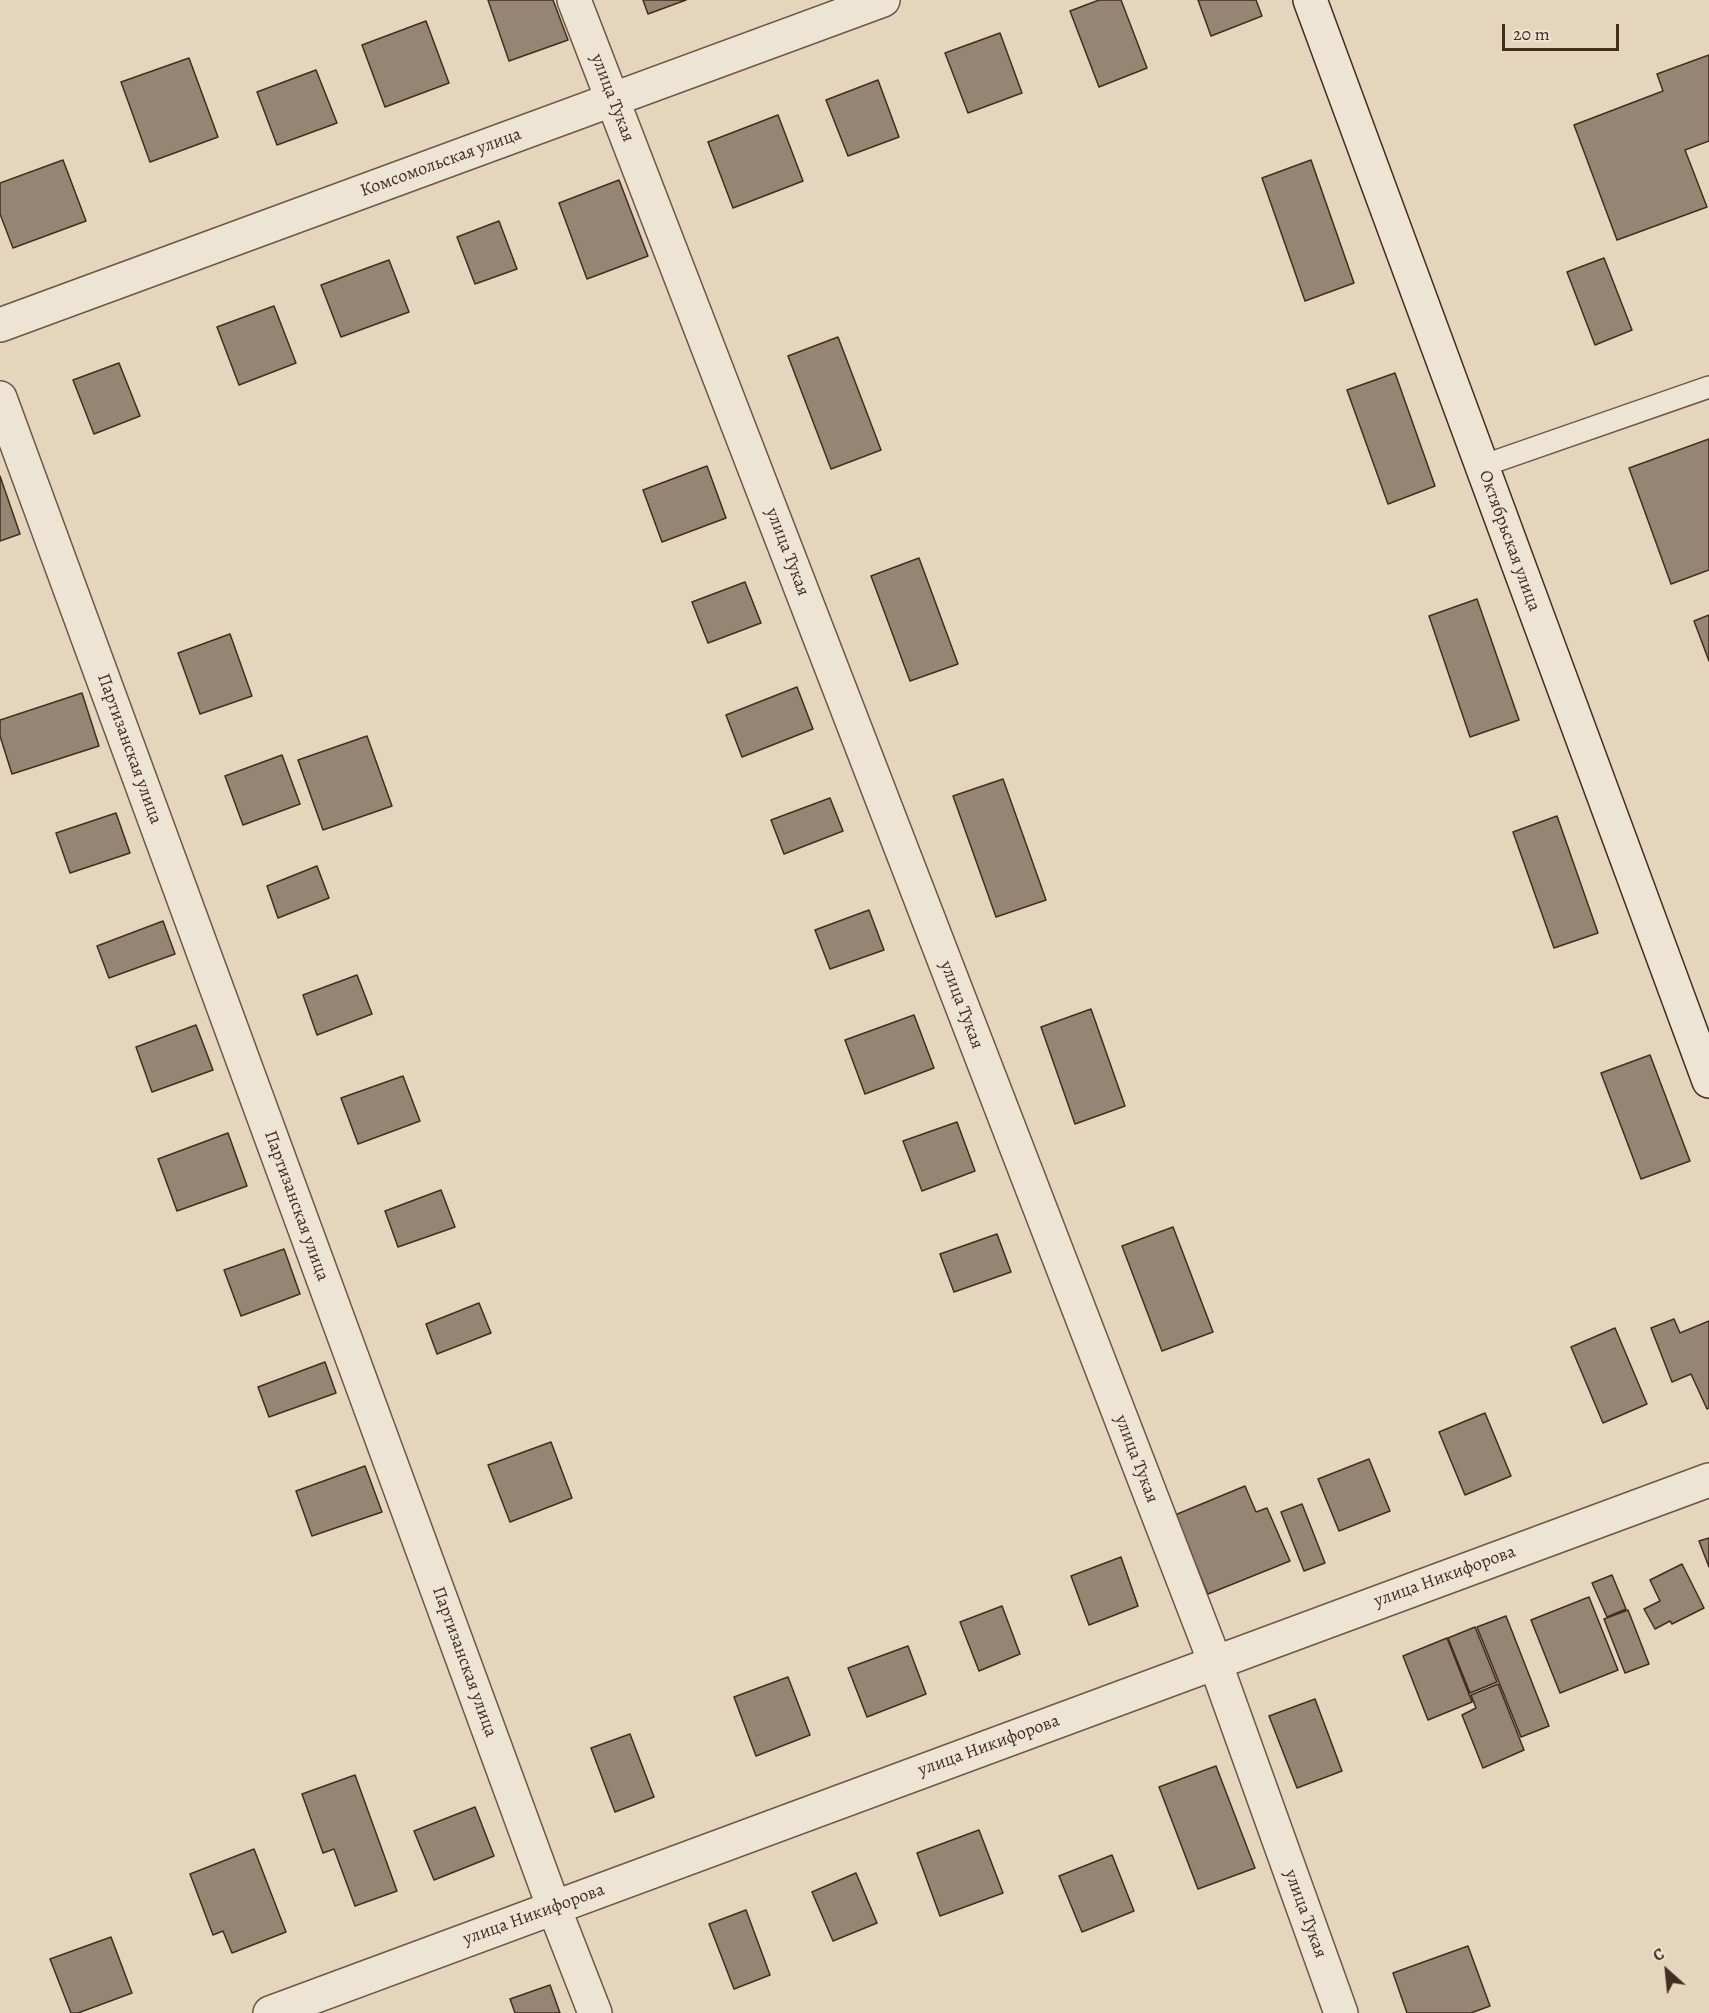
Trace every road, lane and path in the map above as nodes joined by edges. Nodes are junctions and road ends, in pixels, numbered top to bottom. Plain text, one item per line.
1 (574, 0) edge
2 (883, 0) edge
3 (1310, 0) edge
4 (612, 100) junction
5 (0, 325) edge
6 (1709, 387) edge
7 (0, 398) edge
8 (1482, 466) junction
9 (1709, 1081) edge
10 (1709, 1480) edge
11 (1215, 1662) junction
12 (554, 1908) junction
13 (270, 2013) edge
14 (595, 2013) edge
15 (1341, 2013) edge

1 - 4 street, улица Тукая
2 - 4 street, Комсомольская улица
3 - 8 street, Октябрьская улица
4 - 5 street, Комсомольская улица
4 - 11 street, улица Тукая
6 - 8 lane
7 - 12 street, Партизанская улица
8 - 9 street, Октябрьская улица
10 - 11 street, улица Никифорова
11 - 12 street, улица Никифорова
11 - 15 street, улица Тукая
12 - 13 street, улица Никифорова
12 - 14 street, Партизанская улица

